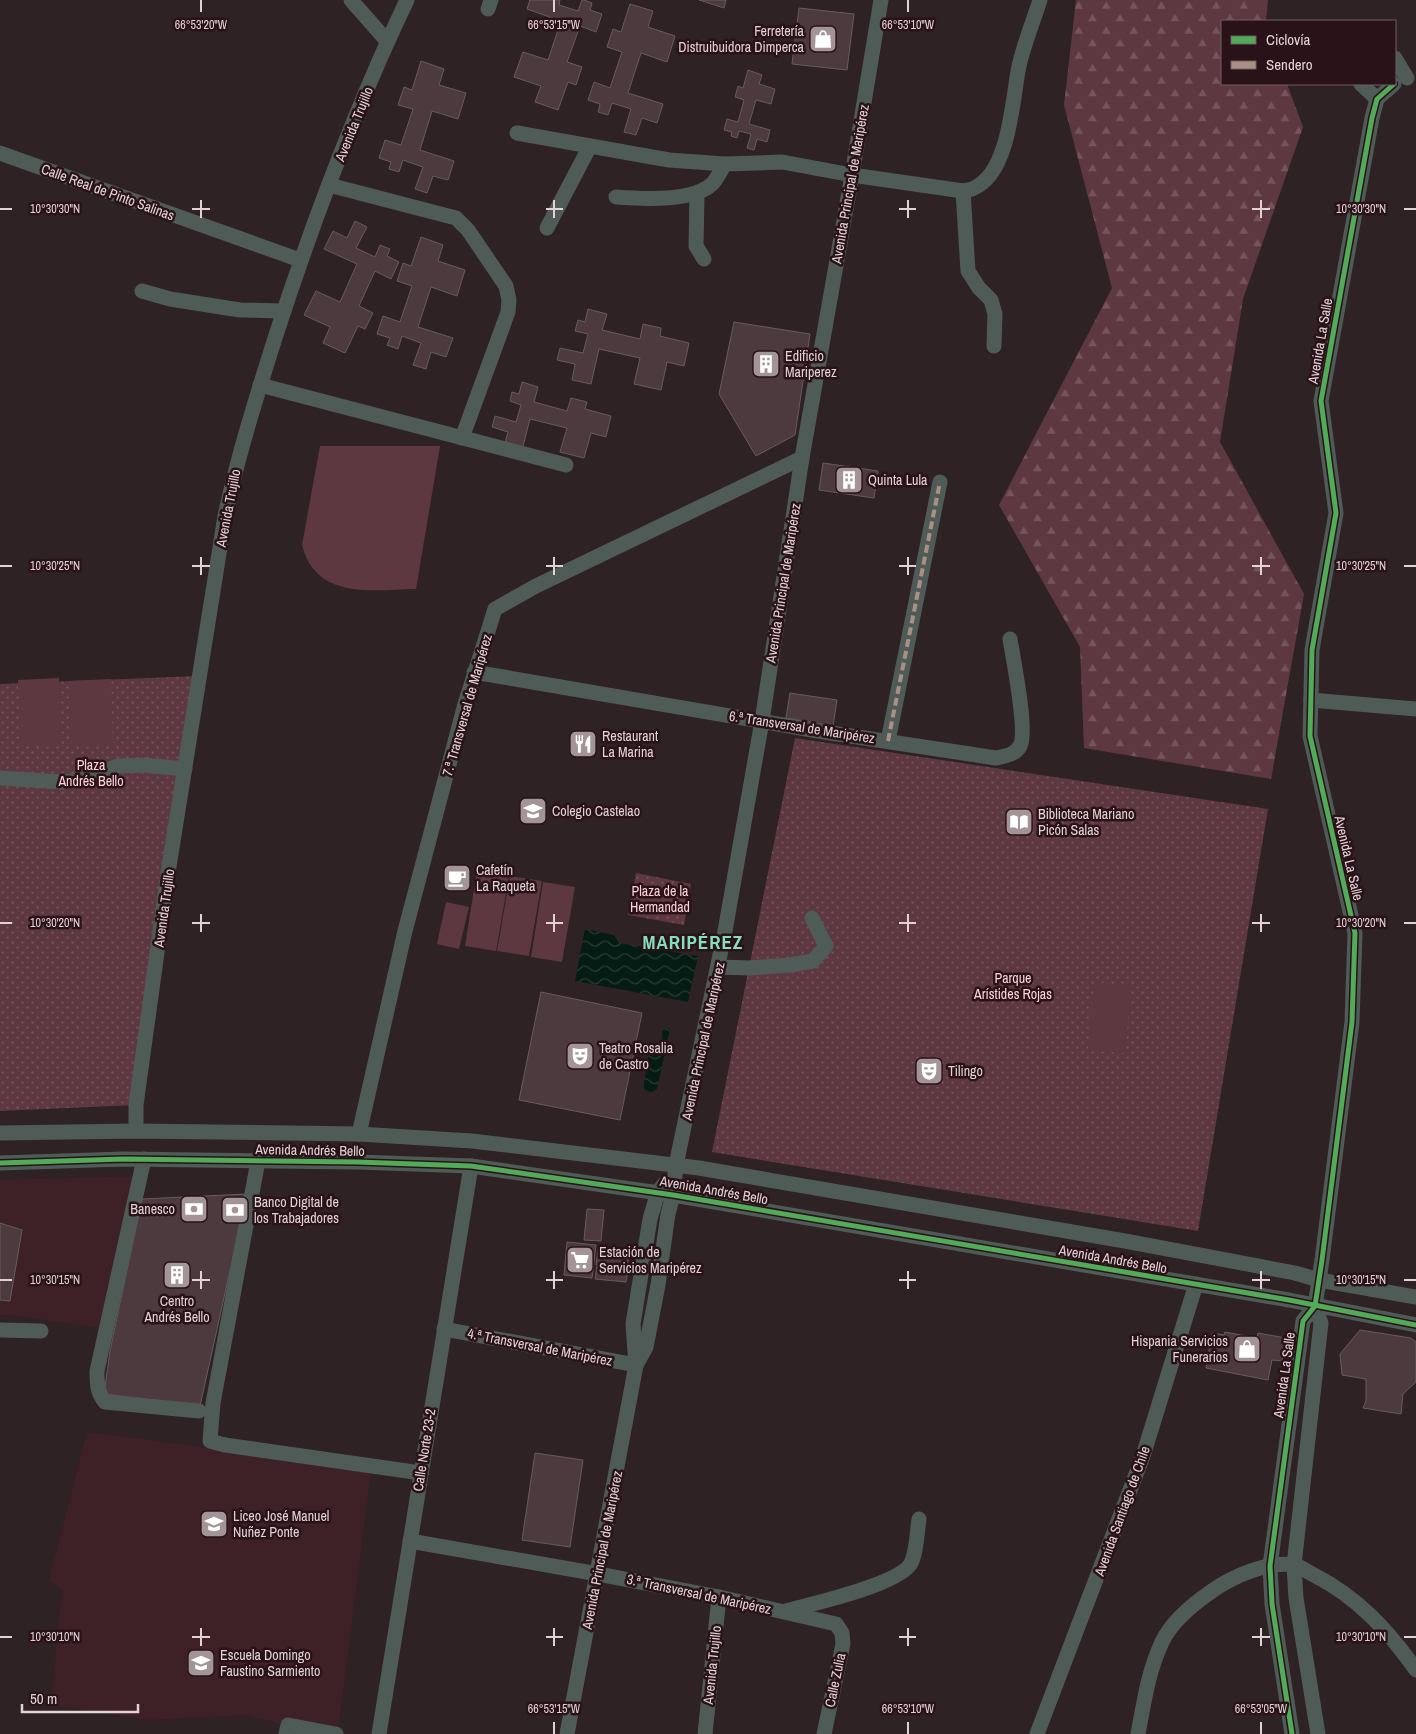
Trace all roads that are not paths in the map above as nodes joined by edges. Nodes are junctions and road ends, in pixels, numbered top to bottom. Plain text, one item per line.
1 (351, 0) edge
2 (407, 0) edge
3 (881, 0) edge
4 (1040, 0) edge
5 (388, 41) junction
6 (1396, 61) edge
7 (1403, 81) edge
8 (1362, 85) edge
9 (1377, 100) junction
10 (518, 133) dead end
11 (590, 146) junction
12 (0, 153) edge
13 (724, 164) junction
14 (852, 175) junction
15 (329, 185) junction
16 (963, 191) junction
17 (696, 193) junction
18 (616, 197) dead end
19 (548, 228) dead end
20 (704, 259) dead end
21 (300, 260) junction
22 (142, 292) dead end
23 (284, 311) junction
24 (994, 346) dead end
25 (260, 385) junction
26 (462, 438) junction
27 (802, 458) junction
28 (566, 465) dead end
29 (940, 482) dead end
30 (1010, 639) dead end
31 (474, 672) junction
32 (1311, 700) junction
33 (1416, 709) edge
34 (762, 721) junction
35 (888, 741) junction
36 (185, 769) junction
37 (0, 778) edge
38 (812, 918) dead end
39 (718, 967) junction
40 (136, 1130) junction
41 (0, 1133) edge
42 (359, 1134) junction
43 (144, 1159) junction
44 (258, 1161) junction
45 (0, 1163) edge
46 (676, 1165) junction
47 (471, 1166) junction
48 (666, 1194) junction
49 (1319, 1280) junction
50 (1196, 1284) junction
51 (1416, 1296) edge
52 (1315, 1306) junction
53 (1416, 1325) edge
54 (444, 1329) junction
55 (0, 1330) edge
56 (41, 1331) dead end
57 (636, 1365) junction
58 (199, 1411) dead end
59 (420, 1473) junction
60 (919, 1519) dead end
61 (410, 1541) junction
62 (1294, 1565) junction
63 (1270, 1566) junction
64 (598, 1574) junction
65 (719, 1597) junction
66 (783, 1612) junction
67 (839, 1627) joint
68 (1416, 1670) edge
69 (287, 1729) edge
70 (336, 1734) edge
71 (379, 1734) edge
72 (567, 1734) edge
73 (705, 1734) edge
74 (824, 1734) edge
75 (1037, 1734) edge
76 (1138, 1734) edge
77 (1292, 1734) edge
78 (1318, 1734) edge

1 - 5 street
2 - 5 street, Avenida Trujillo
3 - 14 street, Avenida Principal de Maripérez
4 - 16 street
5 - 15 street, Avenida Trujillo
6 - 7 street
7 - 9 street
8 - 9 street
9 - 32 street, Avenida La Salle
10 - 11 street
11 - 13 street
11 - 19 street
12 - 21 street, Calle Real de Pinto Salinas
13 - 14 street
13 - 17 street
14 - 16 street
14 - 27 street, Avenida Principal de Maripérez
15 - 21 street, Avenida Trujillo
15 - 26 street
16 - 24 street
17 - 18 street
17 - 20 street
21 - 23 street, Avenida Trujillo
22 - 23 street
23 - 25 street, Avenida Trujillo
25 - 26 street
25 - 36 street, Avenida Trujillo
26 - 28 street
27 - 31 street, 7.ª Transversal de Maripérez
27 - 34 street, Avenida Principal de Maripérez
29 - 35 street
30 - 35 street, 6.ª Transversal de Maripérez
31 - 34 street, 6.ª Transversal de Maripérez
31 - 42 street, 7.ª Transversal de Maripérez
32 - 33 street
32 - 49 street, Avenida La Salle
34 - 35 street, 6.ª Transversal de Maripérez
34 - 39 street, Avenida Principal de Maripérez
36 - 37 street
36 - 40 street, Avenida Trujillo
38 - 39 street
39 - 46 street, Avenida Principal de Maripérez
40 - 41 street, Avenida Andrés Bello
40 - 42 street, Avenida Andrés Bello
42 - 46 street, Avenida Andrés Bello
43 - 44 street, Avenida Andrés Bello
43 - 45 street, Avenida Andrés Bello
43 - 58 street
44 - 47 street, Avenida Andrés Bello
44 - 59 street
46 - 48 street, Avenida Principal de Maripérez
46 - 49 street, Avenida Andrés Bello
47 - 48 street, Avenida Andrés Bello
47 - 54 street, Calle Norte 23-2
48 - 50 street, Avenida Andrés Bello
48 - 57 street, Avenida Principal de Maripérez
49 - 51 street, Avenida Andrés Bello
49 - 52 street, Avenida La Salle
50 - 52 street, Avenida Andrés Bello
50 - 75 street, Avenida Santiago de Chile
52 - 53 street, Avenida Andrés Bello
52 - 62 street, Avenida La Salle
52 - 63 street, Avenida La Salle
54 - 57 street, 4.ª Transversal de Maripérez
54 - 59 street, Calle Norte 23-2
55 - 56 street
57 - 64 street, Avenida Principal de Maripérez
59 - 61 street, Calle Norte 23-2
60 - 66 street
61 - 64 street, 3.ª Transversal de Maripérez
61 - 71 street, Calle Norte 23-2
62 - 63 street
62 - 68 street
62 - 78 street, Avenida La Salle
63 - 76 street
63 - 77 street, Avenida La Salle
64 - 65 street, 3.ª Transversal de Maripérez
64 - 72 street, Avenida Principal de Maripérez
65 - 66 street, 3.ª Transversal de Maripérez
65 - 73 street, Avenida Trujillo
66 - 67 street, 3.ª Transversal de Maripérez
67 - 74 street, Calle Zulia
69 - 70 street

